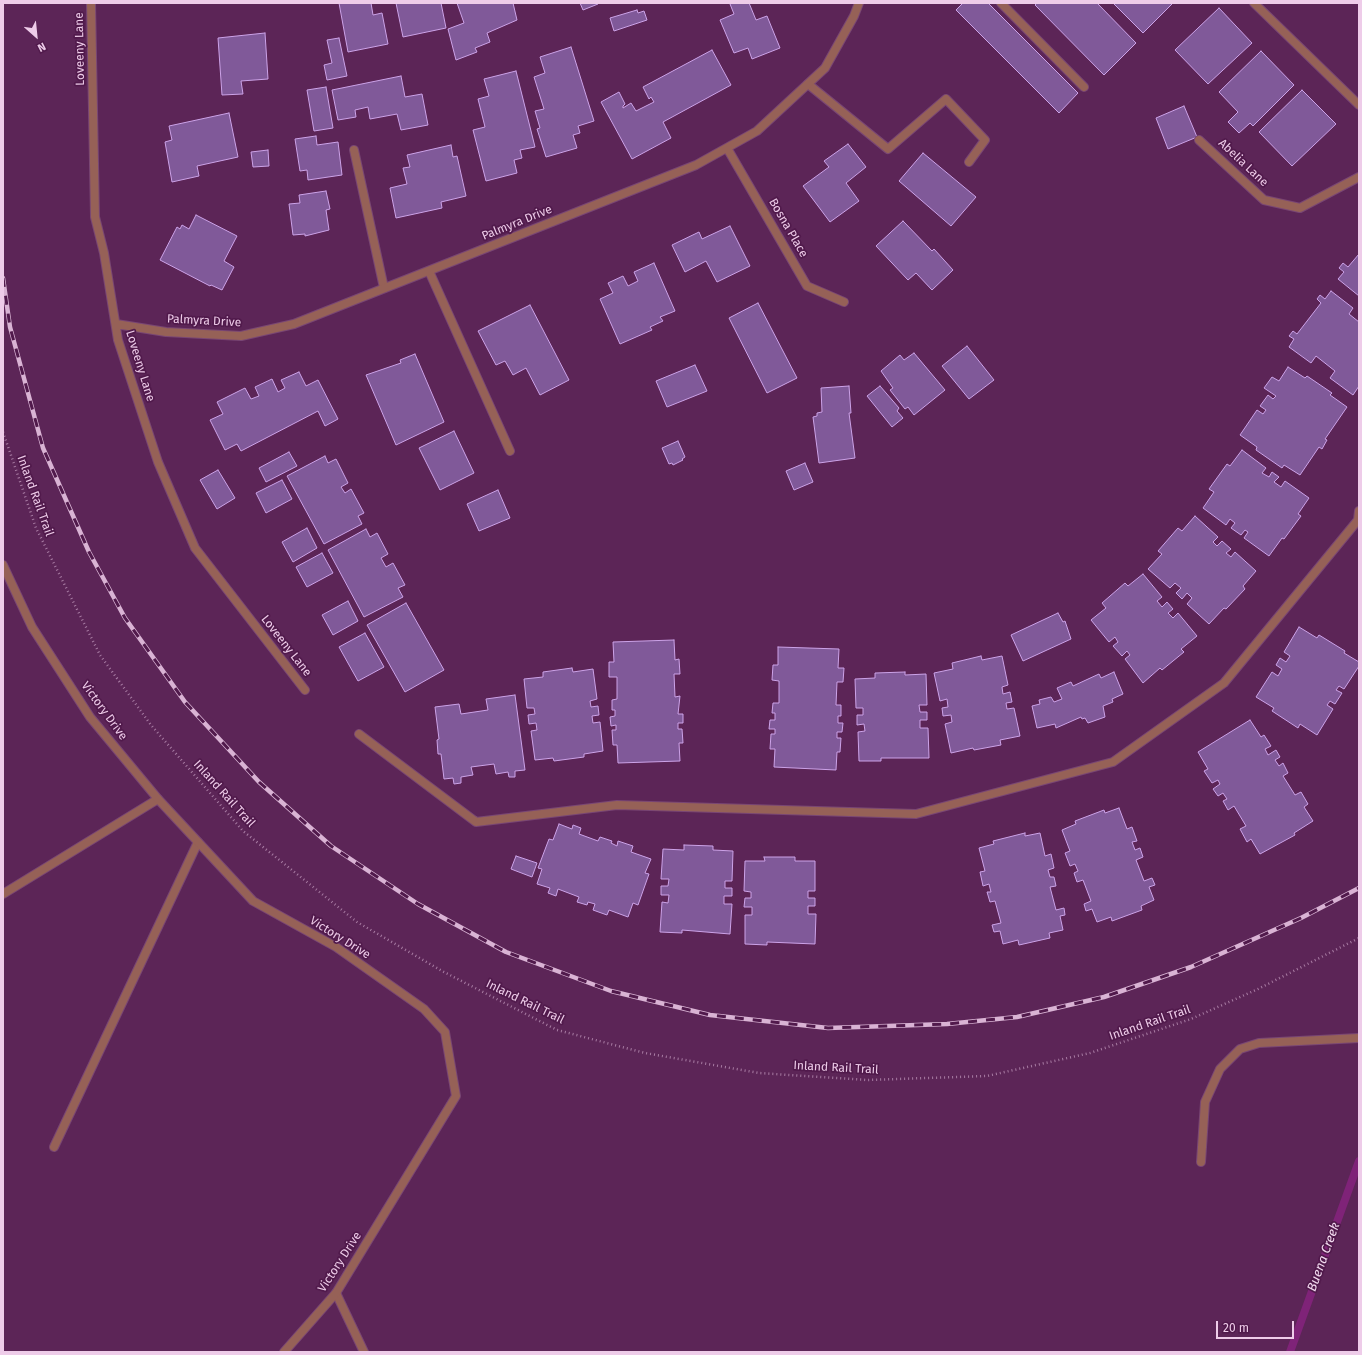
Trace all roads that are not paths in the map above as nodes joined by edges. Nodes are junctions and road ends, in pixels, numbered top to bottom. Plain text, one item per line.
1 (91, 3) edge
2 (859, 3) edge
3 (1001, 3) edge
4 (1254, 3) edge
5 (808, 84) junction
6 (1084, 87) dead end
7 (1359, 105) edge
8 (1199, 140) dead end
9 (727, 148) junction
10 (354, 150) dead end
11 (969, 162) dead end
12 (1359, 177) edge
13 (429, 271) junction
14 (384, 288) junction
15 (844, 302) dead end
16 (116, 324) junction
17 (510, 451) dead end
18 (1359, 511) edge
19 (3, 565) edge
20 (304, 690) dead end
21 (359, 734) dead end
22 (158, 799) junction
23 (198, 842) junction
24 (3, 894) edge
25 (1359, 1038) edge
26 (54, 1147) dead end
27 (1201, 1162) dead end
28 (336, 1293) junction
29 (284, 1352) edge
30 (364, 1352) edge

1 - 16 street, Loveeny Lane
2 - 5 street, Palmyra Drive
3 - 6 street
4 - 7 street
5 - 9 street, Palmyra Drive
5 - 11 street
8 - 12 street, Abelia Lane
9 - 13 street, Palmyra Drive
9 - 15 street, Bosna Place
10 - 14 street
13 - 14 street, Palmyra Drive
13 - 17 street
14 - 16 street, Palmyra Drive
16 - 20 street, Loveeny Lane
18 - 21 street
19 - 22 street, Victory Drive
22 - 23 street, Victory Drive
22 - 24 street
23 - 26 street
23 - 28 street, Victory Drive
25 - 27 street
28 - 29 street, Victory Drive
28 - 30 street

